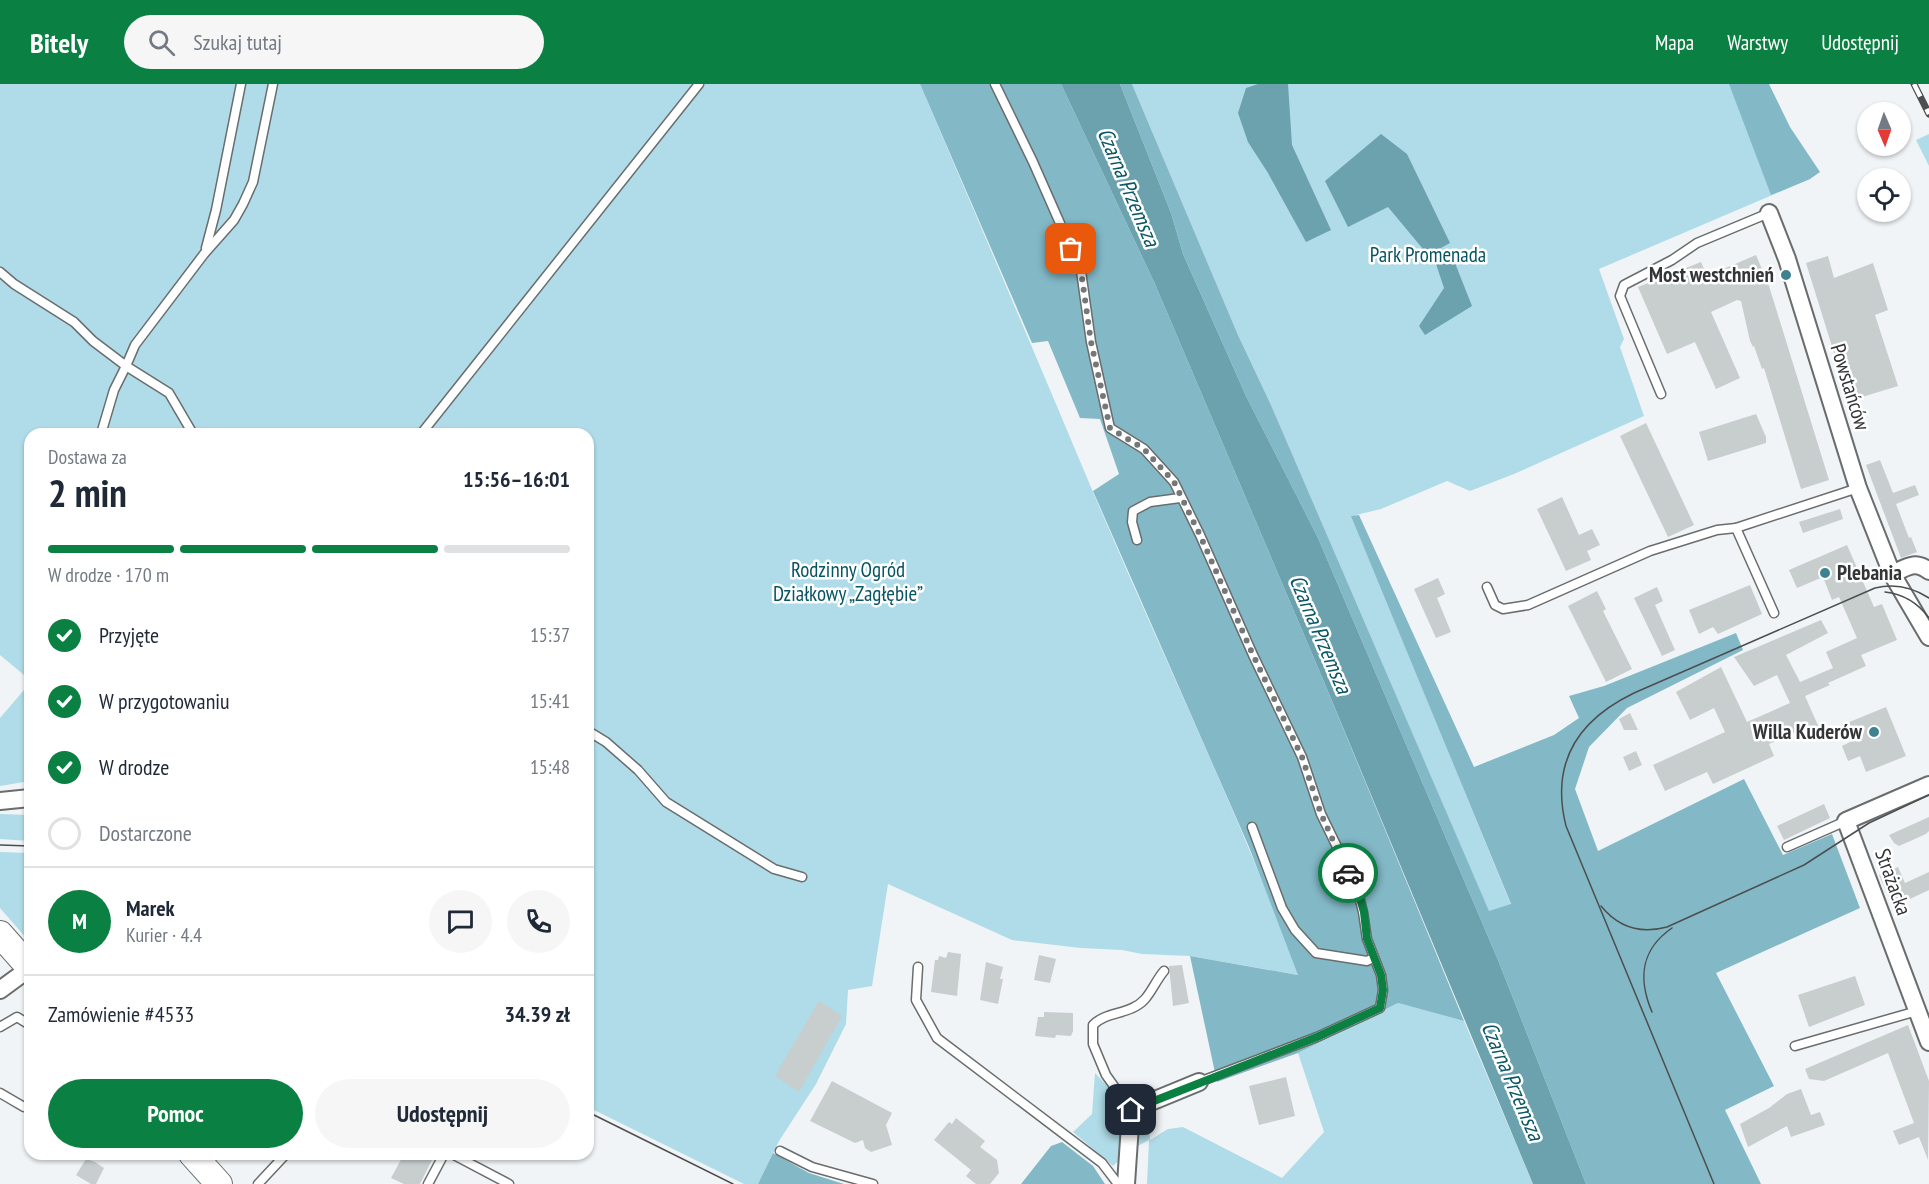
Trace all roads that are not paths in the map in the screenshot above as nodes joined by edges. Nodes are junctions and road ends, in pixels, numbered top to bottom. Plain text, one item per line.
1 (241, 84) edge
2 (273, 84) edge
3 (699, 84) edge
4 (995, 84) edge
5 (1769, 213) joint
6 (204, 254) junction
7 (0, 272) edge
8 (126, 366) junction
9 (1661, 394) dead end
10 (103, 428) edge
11 (189, 428) edge
12 (426, 428) edge
13 (1857, 488) junction
14 (1180, 498) junction
15 (1736, 528) junction
16 (1137, 540) dead end
17 (1929, 571) edge
18 (1892, 574) junction
19 (1487, 587) dead end
20 (1773, 612) dead end
21 (1929, 638) edge
22 (594, 735) edge
23 (1929, 784) edge
24 (24, 799) edge
25 (0, 801) edge
26 (1846, 821) junction
27 (1252, 827) dead end
28 (1787, 847) dead end
29 (802, 878) dead end
30 (0, 934) edge
31 (1373, 958) junction
32 (24, 961) edge
33 (918, 967) dead end
34 (1164, 971) dead end
35 (24, 972) edge
36 (0, 990) edge
37 (1917, 1011) junction
38 (24, 1021) edge
39 (0, 1027) edge
40 (1929, 1042) edge
41 (1795, 1046) dead end
42 (1199, 1082) joint
43 (0, 1093) edge
44 (24, 1107) edge
45 (1131, 1110) junction
46 (780, 1151) dead end
47 (202, 1160) edge
48 (280, 1160) edge
49 (441, 1160) edge
50 (463, 1160) edge
51 (219, 1184) edge
52 (258, 1184) edge
53 (428, 1184) edge
54 (509, 1184) edge
55 (873, 1184) edge
56 (1118, 1184) edge
57 (1126, 1184) edge

1 - 6 lane
2 - 6 lane
3 - 12 lane
4 - 14 lane
5 - 9 lane
5 - 13 street, Powstańców
6 - 8 lane
7 - 8 lane
8 - 10 lane
8 - 11 lane
13 - 15 lane
13 - 18 street, Powstańców
14 - 16 lane
14 - 31 lane
15 - 19 lane
15 - 20 lane
17 - 18 street
18 - 21 street, Powstańców
22 - 29 lane
23 - 26 street
24 - 25 street
26 - 28 lane
26 - 37 street, Strażacka
27 - 31 lane
30 - 32 main road
31 - 42 lane
33 - 56 lane
34 - 45 lane
35 - 36 street
37 - 40 street, Strażacka
37 - 41 lane
38 - 39 lane
42 - 45 street
43 - 44 lane
45 - 57 street
46 - 55 lane
47 - 51 main road
48 - 52 lane
49 - 53 lane
50 - 54 lane

